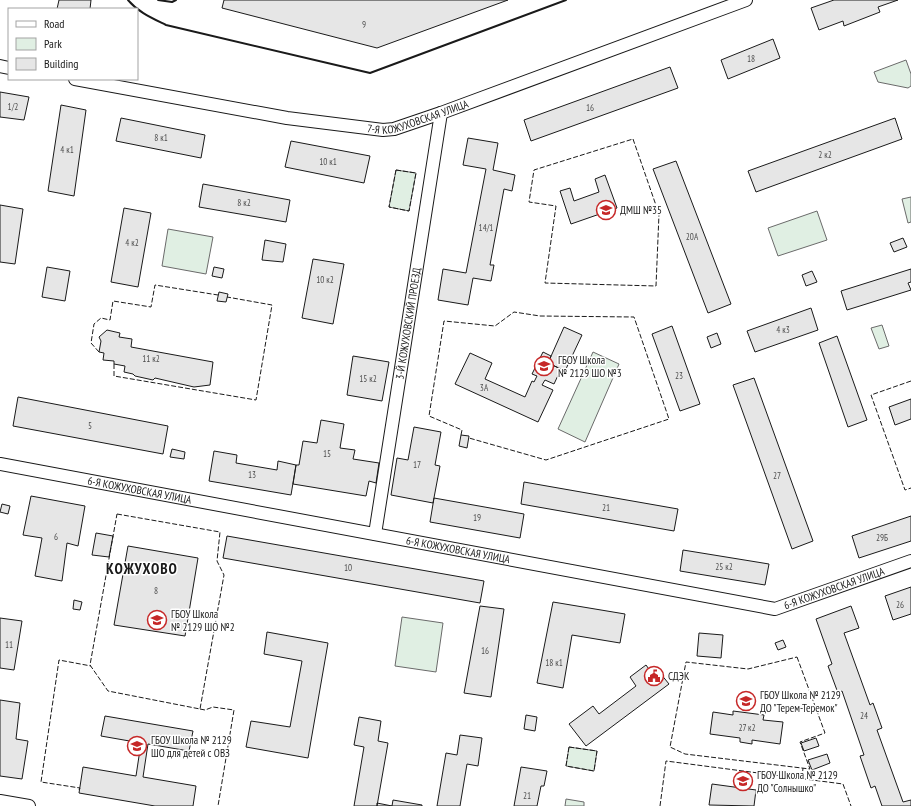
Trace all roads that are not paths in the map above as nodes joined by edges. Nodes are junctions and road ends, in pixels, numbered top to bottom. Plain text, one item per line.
1 (746, 0) edge
2 (80, 80) edge
3 (442, 113) junction
4 (0, 464) edge
5 (375, 534) junction
6 (911, 560) edge
7 (0, 801) edge
8 (29, 806) edge

1 - 3 street, 7-Я КОЖУХОВСКАЯ УЛИЦА
2 - 3 street, 7-Я КОЖУХОВСКАЯ УЛИЦА
3 - 5 street, 3-Й КОЖУХОВСКИЙ ПРОЕЗД
4 - 5 street, 6-Я КОЖУХОВСКАЯ УЛИЦА
5 - 6 street, 6-Я КОЖУХОВСКАЯ УЛИЦА
7 - 8 street

